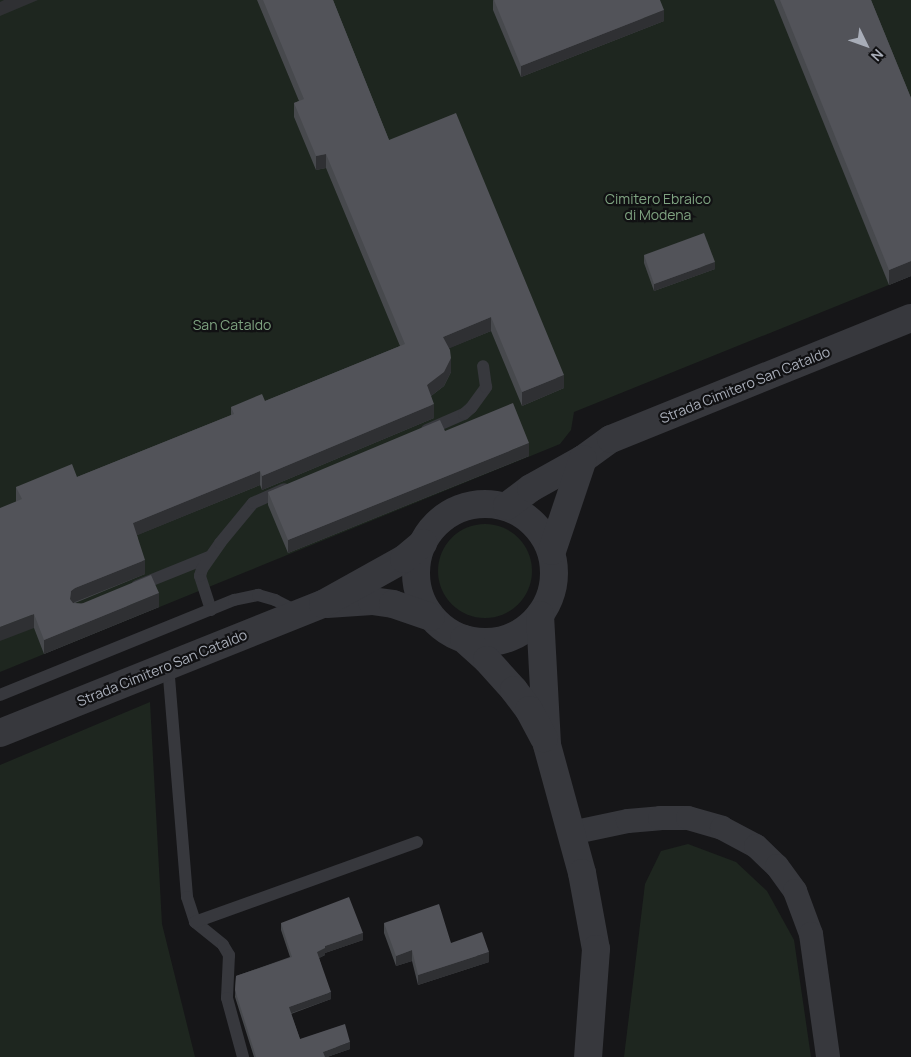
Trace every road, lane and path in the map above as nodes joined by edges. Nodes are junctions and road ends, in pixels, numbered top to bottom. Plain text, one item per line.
1 (911, 318) edge
2 (484, 366) dead end
3 (419, 433) edge
4 (583, 459) junction
5 (293, 485) edge
6 (507, 506) junction
7 (422, 543) junction
8 (552, 551) junction
9 (209, 557) junction
10 (122, 592) edge
11 (312, 608) junction
12 (211, 610) junction
13 (540, 615) junction
14 (431, 617) junction
15 (464, 639) junction
16 (168, 665) junction
17 (0, 695) edge
18 (0, 733) edge
19 (547, 745) junction
20 (571, 833) junction
21 (417, 842) dead end
22 (195, 922) junction
23 (243, 1057) edge
24 (588, 1057) edge
25 (828, 1057) edge

1 - 4 street, Strada Cimitero San Cataldo
2 - 3 lane
4 - 6 street, Strada Cimitero San Cataldo
4 - 8 street
5 - 9 lane
6 - 7 street
6 - 8 street
7 - 11 street, Strada Cimitero San Cataldo
7 - 14 street
8 - 13 street
9 - 10 lane
9 - 12 lane
11 - 12 lane
11 - 14 street, Strada Cimitero San Cataldo
11 - 16 street, Strada Cimitero San Cataldo
12 - 17 lane
13 - 15 street
13 - 19 street
14 - 15 street
15 - 19 street
16 - 18 street, Strada Cimitero San Cataldo
16 - 22 lane
19 - 20 street
20 - 24 street
20 - 25 street
21 - 22 lane
22 - 23 lane

